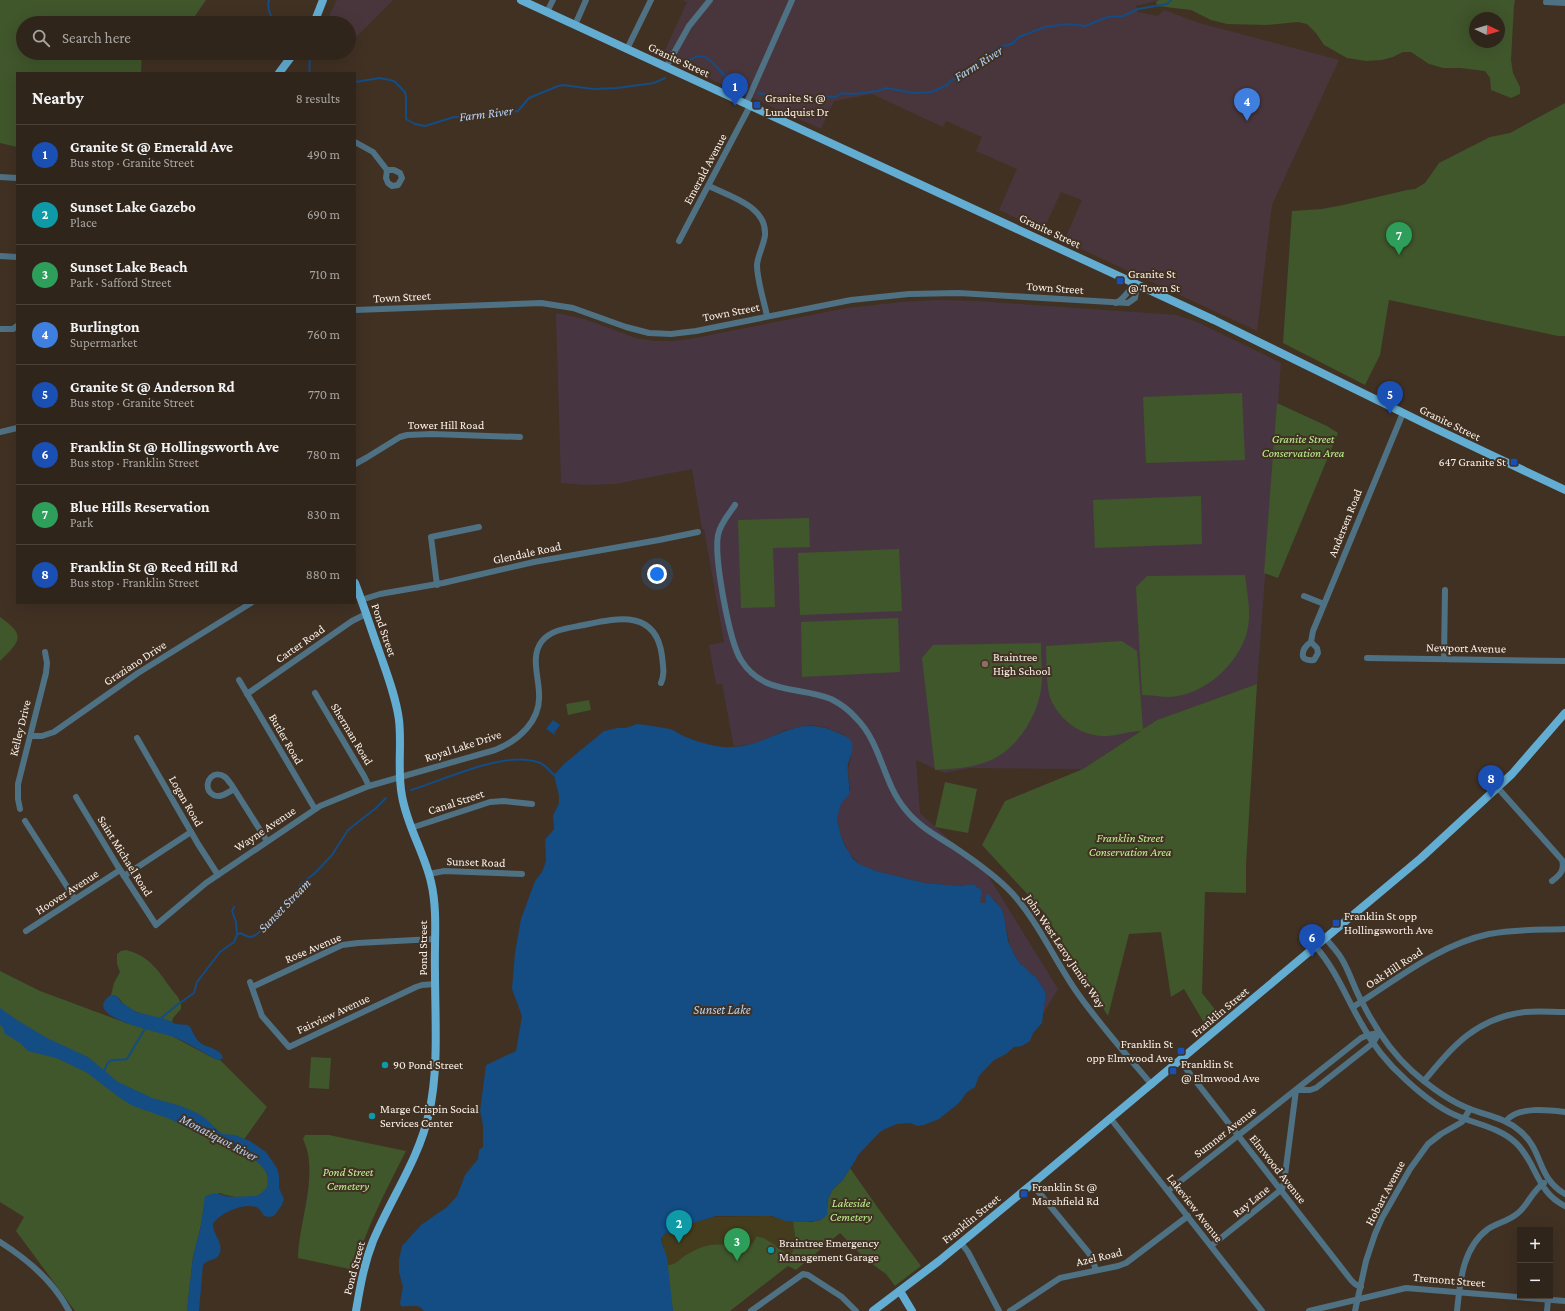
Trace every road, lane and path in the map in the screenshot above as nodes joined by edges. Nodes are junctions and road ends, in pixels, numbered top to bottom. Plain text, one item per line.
1 (322, 0) edge
2 (328, 0) edge
3 (521, 0) edge
4 (553, 0) edge
5 (586, 0) edge
6 (651, 0) edge
7 (710, 0) edge
8 (792, 0) edge
9 (1546, 2) dead end
10 (1565, 3) edge
11 (320, 11) junction
12 (547, 12) junction
13 (318, 16) edge
14 (575, 25) junction
15 (627, 49) junction
16 (289, 60) edge
17 (666, 67) junction
18 (280, 72) edge
19 (748, 105) junction
20 (356, 143) edge
21 (387, 170) dead end
22 (0, 177) edge
23 (16, 178) edge
24 (708, 186) junction
25 (679, 241) dead end
26 (0, 256) edge
27 (16, 257) edge
28 (1137, 284) junction
29 (1114, 303) junction
30 (356, 310) edge
31 (767, 316) junction
32 (16, 327) edge
33 (0, 330) edge
34 (1402, 413) junction
35 (16, 428) edge
36 (0, 432) edge
37 (520, 437) dead end
38 (356, 463) edge
39 (1565, 490) edge
40 (735, 505) dead end
41 (479, 527) dead end
42 (698, 532) dead end
43 (437, 585) junction
44 (356, 586) edge
45 (1444, 590) dead end
46 (1304, 596) dead end
47 (361, 600) junction
48 (250, 604) edge
49 (1324, 604) junction
50 (366, 614) junction
51 (1311, 642) dead end
52 (45, 652) dead end
53 (1367, 658) dead end
54 (1444, 659) junction
55 (1565, 661) edge
56 (239, 680) dead end
57 (661, 683) dead end
58 (315, 693) dead end
59 (247, 694) junction
60 (1565, 713) edge
61 (30, 736) junction
62 (137, 738) dead end
63 (400, 778) junction
64 (369, 786) junction
65 (1497, 787) junction
66 (234, 789) dead end
67 (76, 797) dead end
68 (532, 804) dead end
69 (20, 809) dead end
70 (315, 809) junction
71 (25, 821) dead end
72 (411, 828) junction
73 (191, 832) junction
74 (267, 842) junction
75 (122, 873) junction
76 (429, 874) junction
77 (522, 874) dead end
78 (218, 875) junction
79 (1552, 881) dead end
80 (75, 899) junction
81 (156, 925) joint
82 (1565, 929) edge
83 (26, 931) dead end
84 (434, 939) junction
85 (1326, 939) junction
86 (1316, 947) junction
87 (435, 984) junction
88 (251, 985) joint
89 (1361, 1002) junction
90 (1353, 1007) junction
91 (1565, 1012) edge
92 (1379, 1033) junction
93 (1368, 1035) junction
94 (1373, 1043) junction
95 (1180, 1062) junction
96 (1424, 1081) junction
97 (1152, 1085) junction
98 (1430, 1086) junction
99 (1296, 1090) junction
100 (1424, 1095) junction
101 (1470, 1109) junction
102 (1565, 1112) edge
103 (1111, 1119) junction
104 (1464, 1119) junction
105 (1506, 1121) junction
106 (1525, 1135) junction
107 (1238, 1136) junction
108 (1517, 1144) junction
109 (1548, 1180) junction
110 (1032, 1184) junction
111 (1541, 1185) junction
112 (1168, 1190) junction
113 (1281, 1191) junction
114 (1565, 1194) edge
115 (1565, 1206) edge
116 (1188, 1216) junction
117 (0, 1242) edge
118 (961, 1243) junction
119 (1211, 1246) junction
120 (1096, 1270) junction
121 (1361, 1287) junction
122 (900, 1291) junction
123 (1459, 1292) junction
124 (1358, 1298) junction
125 (1548, 1300) junction
126 (1565, 1301) edge
127 (69, 1311) edge
128 (356, 1311) edge
129 (751, 1311) edge
130 (856, 1311) edge
131 (873, 1311) edge
132 (912, 1311) edge
133 (999, 1311) edge
134 (1010, 1311) edge
135 (1262, 1311) edge
136 (1309, 1311) edge
137 (1355, 1311) edge
138 (1457, 1311) edge
139 (1547, 1311) edge

1 - 11 main road
2 - 11 main road
3 - 12 main road, Granite Street
4 - 12 street
5 - 14 street
6 - 15 street
7 - 17 street
8 - 19 street, Emerald Avenue
9 - 10 street
11 - 13 main road
12 - 14 main road, Granite Street
14 - 15 main road, Granite Street
15 - 17 main road, Granite Street
16 - 18 main road
17 - 19 main road, Granite Street
19 - 24 street, Emerald Avenue
19 - 28 main road, Granite Street
20 - 21 street
22 - 23 street
24 - 25 street, Emerald Avenue
24 - 31 street
26 - 27 street
28 - 29 street
28 - 29 street, Town Street
28 - 34 main road, Granite Street
29 - 31 street, Town Street
30 - 31 street, Town Street
32 - 33 street
34 - 39 main road, Granite Street
34 - 49 street, Andersen Road
35 - 36 street
37 - 38 street, Tower Hill Road
40 - 97 street, John West Leroy Junior Way
41 - 43 street
42 - 43 street, Glendale Road
43 - 47 street, Glendale Road
44 - 47 main road, Pond Street
45 - 54 street
46 - 49 street
47 - 50 main road, Pond Street
48 - 61 street, Graziano Drive
49 - 51 street, Andersen Road
50 - 59 street, Carter Road
50 - 63 main road, Pond Street
52 - 61 street, Kelley Drive
53 - 54 street, Newport Avenue
54 - 55 street, Newport Avenue
56 - 59 street, Butler Road
57 - 63 street, Royal Lake Drive
58 - 64 street, Sherman Road
59 - 70 street, Butler Road
60 - 65 main road, Franklin Street
61 - 69 street, Kelley Drive
62 - 73 street, Logan Road
63 - 64 street, Wayne Avenue
63 - 72 main road, Pond Street
64 - 70 street, Wayne Avenue
65 - 79 street
65 - 85 main road, Franklin Street
66 - 74 street
67 - 75 street, Saint Michael Road
68 - 72 street, Canal Street
70 - 74 street, Wayne Avenue
71 - 80 street
72 - 76 main road, Pond Street
73 - 75 street, Hoover Avenue
73 - 78 street, Logan Road
74 - 78 street, Wayne Avenue
75 - 80 street, Hoover Avenue
75 - 81 street, Saint Michael Road
76 - 77 street, Sunset Road
76 - 84 main road, Pond Street
78 - 81 street, Wayne Avenue
80 - 83 street, Hoover Avenue
82 - 89 street, Oak Hill Road
84 - 87 main road, Pond Street
84 - 88 street, Rose Avenue
85 - 86 main road, Franklin Street
85 - 89 street
86 - 90 street
86 - 95 main road, Franklin Street
87 - 88 street, Fairview Avenue
87 - 128 main road, Pond Street
89 - 90 street, Oak Hill Road
89 - 92 street
90 - 93 street
91 - 96 street
92 - 93 street, Sumner Avenue
92 - 94 street
92 - 96 street
93 - 94 street
93 - 99 street, Sumner Avenue
94 - 99 street
94 - 100 street
95 - 97 main road, Franklin Street
95 - 107 street, Elmwood Avenue
96 - 98 street
97 - 103 main road, Franklin Street
98 - 100 street
98 - 101 street
99 - 107 street, Sumner Avenue
99 - 113 street, Ray Lane
100 - 104 street
101 - 104 street, Hobart Avenue
101 - 105 street
102 - 105 street
103 - 110 main road, Franklin Street
103 - 112 street, Lakeview Avenue
104 - 108 street
104 - 121 street, Hobart Avenue
105 - 106 street
106 - 108 street
106 - 109 street
107 - 112 street, Sumner Avenue
107 - 113 street, Elmwood Avenue
108 - 111 street
109 - 111 street
109 - 114 street
110 - 118 main road, Franklin Street
110 - 120 street
111 - 115 street
111 - 123 street
112 - 116 street, Lakeview Avenue
113 - 119 street, Ray Lane
113 - 121 street, Elmwood Avenue
116 - 119 street, Lakeview Avenue
116 - 120 street, Azel Road
117 - 127 street
118 - 122 main road, Franklin Street
118 - 133 street
119 - 135 street, Lakeview Avenue
120 - 134 street, Azel Road
121 - 124 street, Hobart Avenue
122 - 131 main road, Franklin Street
122 - 132 main road
123 - 124 street, Tremont Street
123 - 125 street, Tremont Street
123 - 138 street
124 - 136 street, Tremont Street
124 - 137 street, Hobart Avenue
125 - 126 street, Tremont Street
125 - 139 street
129 - 130 street

